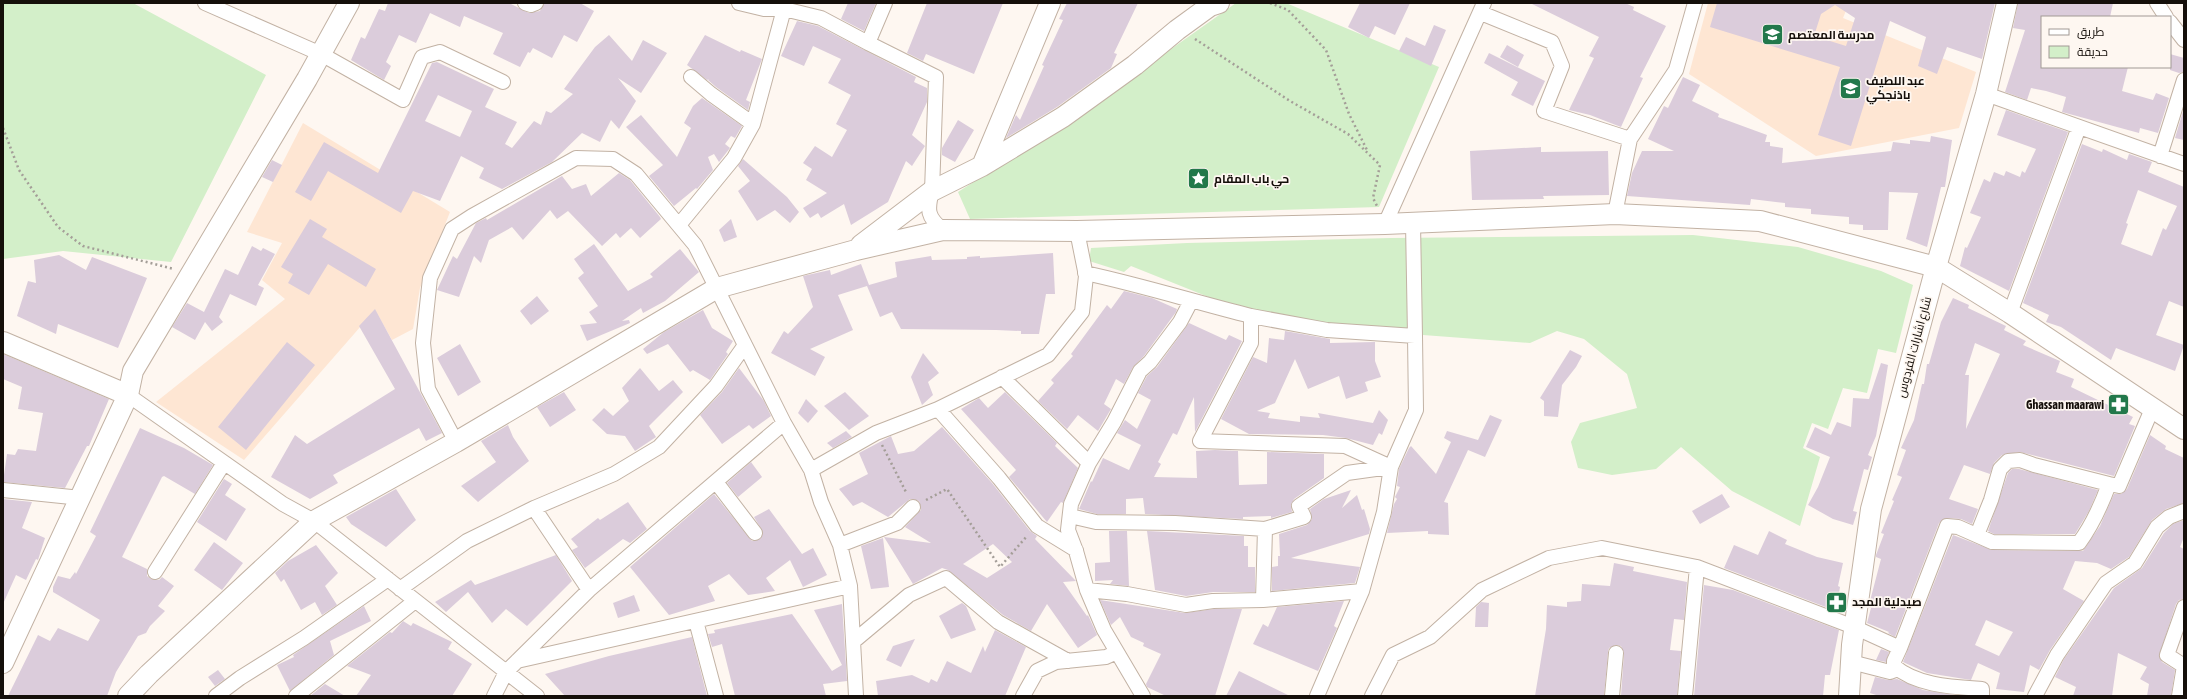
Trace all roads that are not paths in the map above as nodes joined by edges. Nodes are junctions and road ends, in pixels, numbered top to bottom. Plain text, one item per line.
1 (205, 3) edge
2 (349, 3) edge
3 (525, 3) edge
4 (536, 3) edge
5 (739, 3) edge
6 (885, 3) edge
7 (1050, 3) edge
8 (1695, 3) edge
9 (2007, 3) edge
10 (2157, 3) edge
11 (1211, 4) edge
12 (1483, 8) edge
13 (784, 9) junction
14 (2165, 16) edge
15 (2171, 22) edge
16 (2171, 23) edge
17 (2184, 25) edge
18 (2184, 40) edge
19 (868, 43) junction
20 (321, 54) junction
21 (691, 76) dead end
22 (2184, 80) edge
23 (503, 82) dead end
24 (1986, 94) junction
25 (753, 124) junction
26 (2079, 127) junction
27 (1630, 139) junction
28 (2160, 156) junction
29 (2184, 164) edge
30 (982, 166) junction
31 (932, 192) junction
32 (1615, 214) junction
33 (1413, 223) junction
34 (1385, 224) junction
35 (679, 225) junction
36 (943, 230) junction
37 (1077, 231) junction
38 (856, 250) junction
39 (1936, 267) junction
40 (1085, 273) junction
41 (717, 288) junction
42 (1191, 301) junction
43 (2010, 312) junction
44 (1251, 316) junction
45 (1415, 336) junction
46 (3, 342) edge
47 (745, 345) junction
48 (1002, 377) junction
49 (128, 395) junction
50 (938, 409) junction
51 (2152, 409) junction
52 (784, 423) junction
53 (2184, 430) edge
54 (456, 442) junction
55 (224, 463) junction
56 (1089, 463) junction
57 (1391, 467) junction
58 (811, 470) junction
59 (716, 482) junction
60 (2109, 484) junction
61 (3, 490) edge
62 (80, 498) junction
63 (913, 507) road end
64 (534, 508) junction
65 (2184, 511) edge
66 (1070, 516) junction
67 (314, 521) junction
68 (1265, 529) junction
69 (755, 533) dead end
70 (1977, 535) junction
71 (840, 545) junction
72 (1076, 550) junction
73 (1697, 567) junction
74 (155, 572) dead end
75 (388, 579) junction
76 (850, 586) junction
77 (400, 589) junction
78 (589, 590) junction
79 (1087, 590) junction
80 (1362, 591) junction
81 (1263, 600) junction
82 (415, 601) junction
83 (2184, 607) edge
84 (696, 620) junction
85 (1854, 627) junction
86 (854, 641) junction
87 (1900, 648) junction
88 (1117, 652) junction
89 (1616, 653) dead end
90 (1068, 660) junction
91 (516, 661) junction
92 (1851, 662) junction
93 (3, 663) edge
94 (2184, 666) edge
95 (1898, 669) junction
96 (506, 672) junction
97 (128, 696) edge
98 (216, 696) edge
99 (296, 696) edge
100 (494, 696) edge
101 (537, 696) edge
102 (716, 696) edge
103 (856, 696) edge
104 (1023, 696) edge
105 (1143, 696) edge
106 (1317, 696) edge
107 (1372, 696) edge
108 (1612, 696) edge
109 (1685, 696) edge
110 (1849, 696) edge
111 (1982, 696) edge
112 (2035, 696) edge
113 (2178, 696) edge

1 - 20 street
2 - 20 main road
3 - 4 street
5 - 13 street
6 - 19 street
7 - 30 main road
8 - 27 street
9 - 24 main road, شارع اشارات الفردوس
10 - 14 street
11 - 30 main road
12 - 27 street
12 - 34 street
13 - 19 street
13 - 25 street
15 - 17 street
16 - 18 street
19 - 31 street
20 - 23 street
20 - 49 main road
21 - 25 street
22 - 28 street
24 - 26 street
24 - 39 main road, شارع اشارات الفردوس
25 - 35 street
26 - 28 street
26 - 43 street
27 - 32 street
28 - 29 street
30 - 31 main road
31 - 36 street
31 - 38 main road
32 - 33 main road
32 - 39 main road
33 - 34 main road
33 - 45 street
34 - 37 main road
35 - 41 street
35 - 54 street
36 - 37 main road
36 - 38 main road
37 - 40 street
38 - 41 main road
39 - 43 main road
39 - 85 main road, شارع اشارات الفردوس
40 - 42 street
40 - 48 street
41 - 47 street
41 - 54 main road
42 - 44 street
42 - 56 street
43 - 51 main road
44 - 45 street
44 - 57 street
45 - 57 street
46 - 49 main road
47 - 52 street
47 - 64 street
48 - 50 street
48 - 56 street
49 - 55 street
49 - 62 main road
50 - 58 street
50 - 72 street
51 - 53 main road
51 - 60 street
52 - 58 street
52 - 59 street
54 - 67 main road
55 - 67 street
55 - 74 street
56 - 66 street
57 - 68 street
57 - 80 street
58 - 71 street
59 - 69 street
59 - 78 street
60 - 70 street
60 - 70 street
61 - 62 street
62 - 93 main road
63 - 71 street
64 - 77 street
64 - 78 street
65 - 112 street
66 - 68 street
66 - 72 street
67 - 75 street
67 - 97 main road
68 - 81 street
70 - 87 street
71 - 76 street
72 - 79 street
73 - 85 street
73 - 107 street
73 - 109 street
75 - 77 street
75 - 98 street
76 - 84 street
76 - 86 street
77 - 82 street
78 - 91 street
79 - 81 street
79 - 88 street
80 - 81 street
80 - 106 street
82 - 96 street
82 - 99 street
83 - 94 street
84 - 91 street
84 - 102 street
85 - 87 street
85 - 92 main road, شارع اشارات الفردوس
86 - 90 street
86 - 103 street
87 - 95 street
88 - 90 street
88 - 105 street
89 - 108 street
90 - 104 street
91 - 96 street
92 - 95 street
92 - 110 main road, شارع اشارات الفردوس
94 - 113 street
95 - 111 street
96 - 100 street
96 - 101 street

